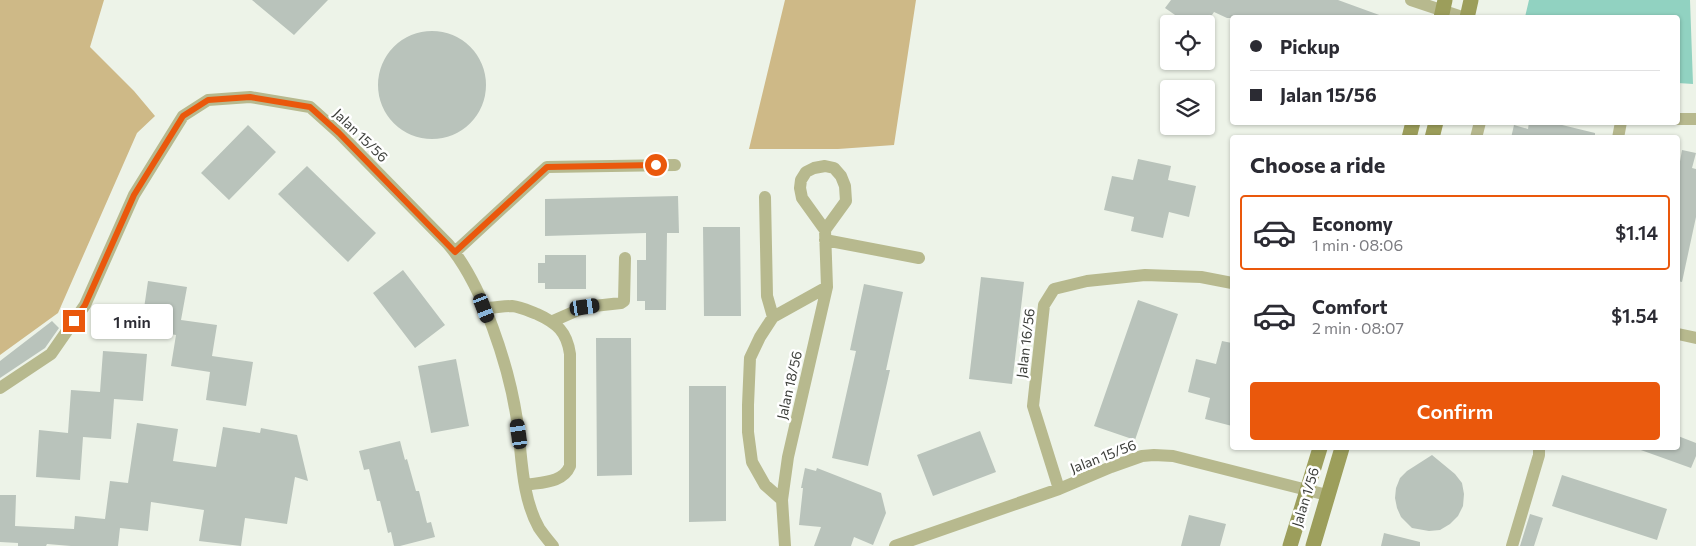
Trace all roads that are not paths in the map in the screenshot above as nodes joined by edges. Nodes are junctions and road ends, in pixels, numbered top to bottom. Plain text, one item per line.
1 (1411, 0) edge
2 (1471, 0) edge
3 (1443, 10) edge
4 (1457, 15) edge
5 (1467, 15) edge
6 (1680, 119) edge
7 (1696, 119) edge
8 (675, 165) dead end
9 (765, 197) dead end
10 (825, 235) junction
11 (455, 252) junction
12 (625, 258) dead end
13 (919, 258) dead end
14 (1230, 283) edge
15 (827, 287) junction
16 (484, 308) junction
17 (773, 318) junction
18 (552, 321) junction
19 (1680, 334) edge
20 (1696, 338) edge
21 (0, 388) edge
22 (1319, 450) edge
23 (1341, 450) edge
24 (1540, 450) edge
25 (525, 484) junction
26 (1059, 489) junction
27 (1308, 489) junction
28 (1327, 495) junction
29 (782, 500) junction
30 (913, 543) edge
31 (553, 546) edge
32 (785, 546) edge
33 (895, 546) edge
34 (1290, 546) edge
35 (1313, 546) edge
36 (1512, 546) edge

1 - 3 street
2 - 5 main road
3 - 4 street
6 - 7 street
8 - 11 street
9 - 17 street
10 - 10 street
10 - 13 street
10 - 15 street, Jalan 18/56
11 - 16 street, Jalan 15/56
11 - 21 street, Jalan 15/56
12 - 18 street
14 - 26 street, Jalan 16/56
15 - 17 street
15 - 29 street, Jalan 18/56
16 - 18 street
16 - 25 street, Jalan 15/56
17 - 29 street
18 - 25 street
19 - 20 street
22 - 27 main road, Jalan 1/56
23 - 28 main road, Jalan 1/56
24 - 36 street
25 - 31 street, Jalan 15/56
26 - 27 street, Jalan 15/56
26 - 30 street, Jalan 15/56
27 - 28 street, Jalan 15/56
27 - 34 main road, Jalan 1/56
28 - 35 main road, Jalan 1/56
29 - 32 street, Jalan 18/56
30 - 33 street, Jalan 15/56

